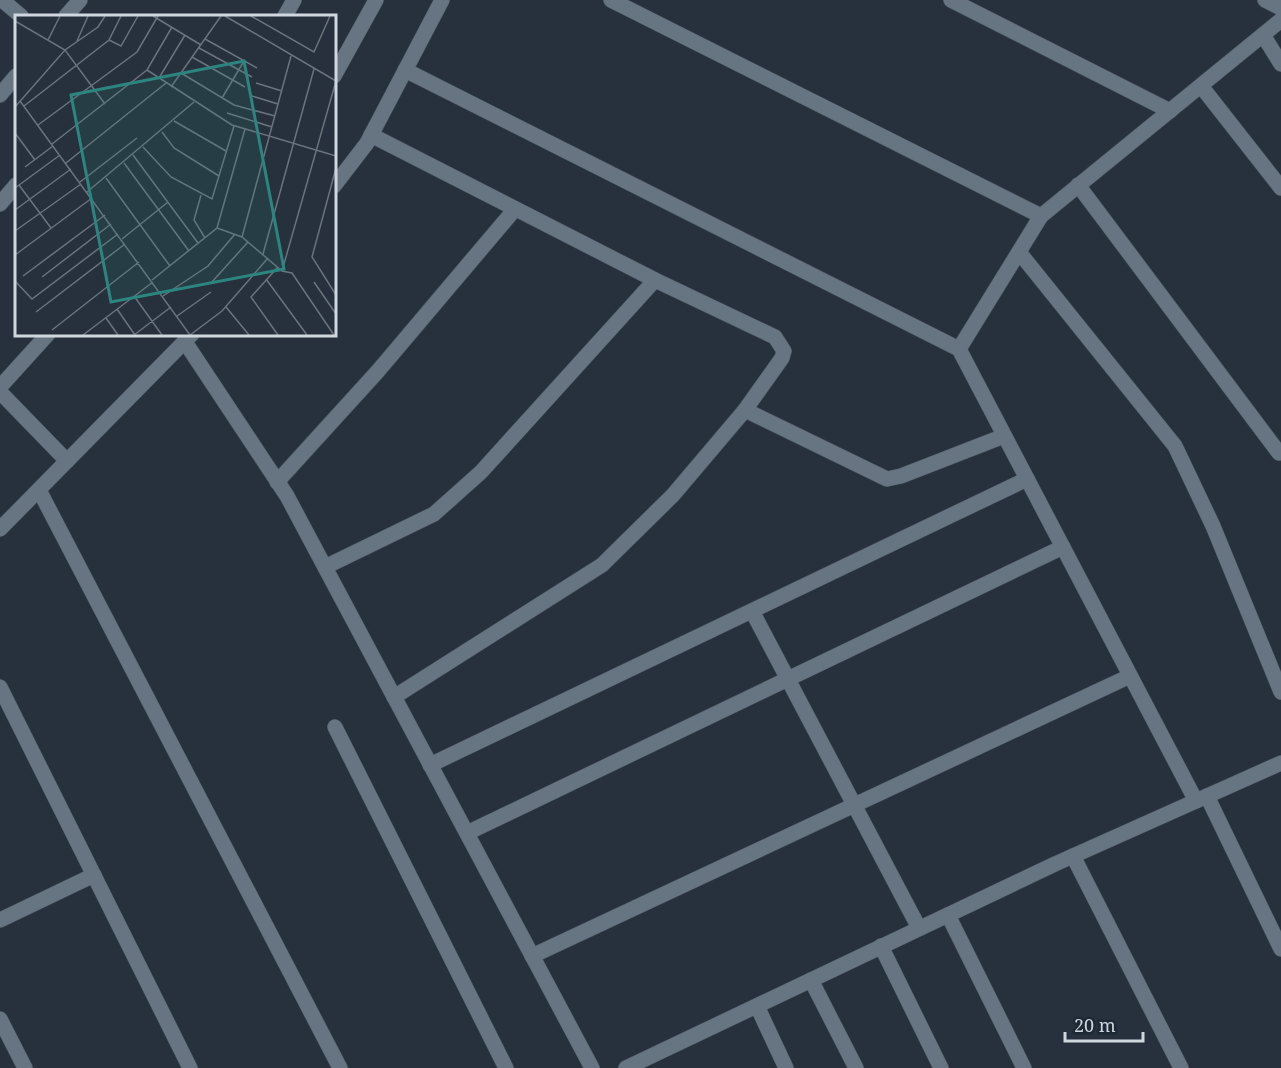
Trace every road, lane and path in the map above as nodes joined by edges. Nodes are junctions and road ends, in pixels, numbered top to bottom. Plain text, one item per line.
1 (2, 0) edge
2 (80, 0) edge
3 (294, 0) edge
4 (376, 0) edge
5 (442, 0) edge
6 (611, 0) edge
7 (951, 0) edge
8 (1264, 0) edge
9 (1281, 8) edge
10 (20, 15) edge
11 (67, 15) edge
12 (286, 15) edge
13 (1281, 20) edge
14 (1263, 35) junction
15 (1281, 64) edge
16 (405, 70) junction
17 (336, 72) edge
18 (15, 77) edge
19 (1201, 86) junction
20 (0, 95) edge
21 (1170, 111) junction
22 (371, 135) junction
23 (336, 183) edge
24 (1078, 185) junction
25 (15, 186) edge
26 (1281, 188) edge
27 (0, 204) edge
28 (515, 209) junction
29 (1041, 216) junction
30 (1019, 252) junction
31 (655, 280) junction
32 (46, 336) edge
33 (188, 338) edge
34 (959, 349) junction
35 (0, 390) edge
36 (745, 410) junction
37 (1005, 436) junction
38 (1279, 453) dead end
39 (67, 461) junction
40 (1027, 479) junction
41 (277, 482) junction
42 (39, 490) junction
43 (2, 525) edge
44 (1063, 547) junction
45 (325, 567) junction
46 (752, 611) junction
47 (1130, 676) junction
48 (788, 679) junction
49 (0, 687) edge
50 (1281, 692) edge
51 (394, 697) junction
52 (335, 727) dead end
53 (1281, 763) edge
54 (430, 765) junction
55 (1201, 799) junction
56 (854, 805) junction
57 (466, 833) junction
58 (1072, 856) junction
59 (94, 875) junction
60 (948, 915) junction
61 (0, 920) edge
62 (1276, 925) edge
63 (919, 928) junction
64 (881, 946) junction
65 (1281, 949) edge
66 (532, 956) junction
67 (811, 980) junction
68 (757, 1006) junction
69 (0, 1019) edge
70 (635, 1066) edge
71 (25, 1068) edge
72 (190, 1068) edge
73 (340, 1068) edge
74 (506, 1068) edge
75 (592, 1068) edge
76 (786, 1068) edge
77 (856, 1068) edge
78 (941, 1068) edge
79 (1024, 1068) edge
80 (1181, 1068) edge

1 - 10 street
2 - 11 street
3 - 12 street
4 - 17 street
5 - 16 street
6 - 29 street
7 - 21 street
8 - 9 street
13 - 14 street
14 - 15 street
14 - 19 street
16 - 22 street
16 - 34 street
18 - 20 street
19 - 21 street
19 - 26 street
21 - 24 street
22 - 23 street
22 - 28 street
24 - 29 street
24 - 38 street
25 - 27 street
28 - 31 street
28 - 41 street
29 - 30 street
30 - 34 street
30 - 50 street
31 - 36 street
31 - 45 street
32 - 35 street
33 - 39 street
33 - 41 street
34 - 37 street
35 - 39 street
36 - 37 street
36 - 51 street
37 - 40 street
39 - 42 street
40 - 44 street
40 - 46 street
41 - 45 street
42 - 43 street
42 - 73 street
44 - 47 street
44 - 48 street
45 - 51 street
46 - 48 street
46 - 54 street
47 - 55 street
47 - 56 street
48 - 56 street
48 - 57 street
49 - 59 street
51 - 54 street
52 - 74 street
53 - 55 street
54 - 57 street
55 - 58 street
55 - 62 street
56 - 63 street
56 - 66 street
57 - 66 street
58 - 60 street
58 - 80 street
59 - 61 street
59 - 72 street
60 - 63 street
60 - 79 street
62 - 65 street
63 - 64 street
64 - 67 street
64 - 78 street
66 - 75 street
67 - 68 street
67 - 77 street
68 - 70 street
68 - 76 street
69 - 71 street

